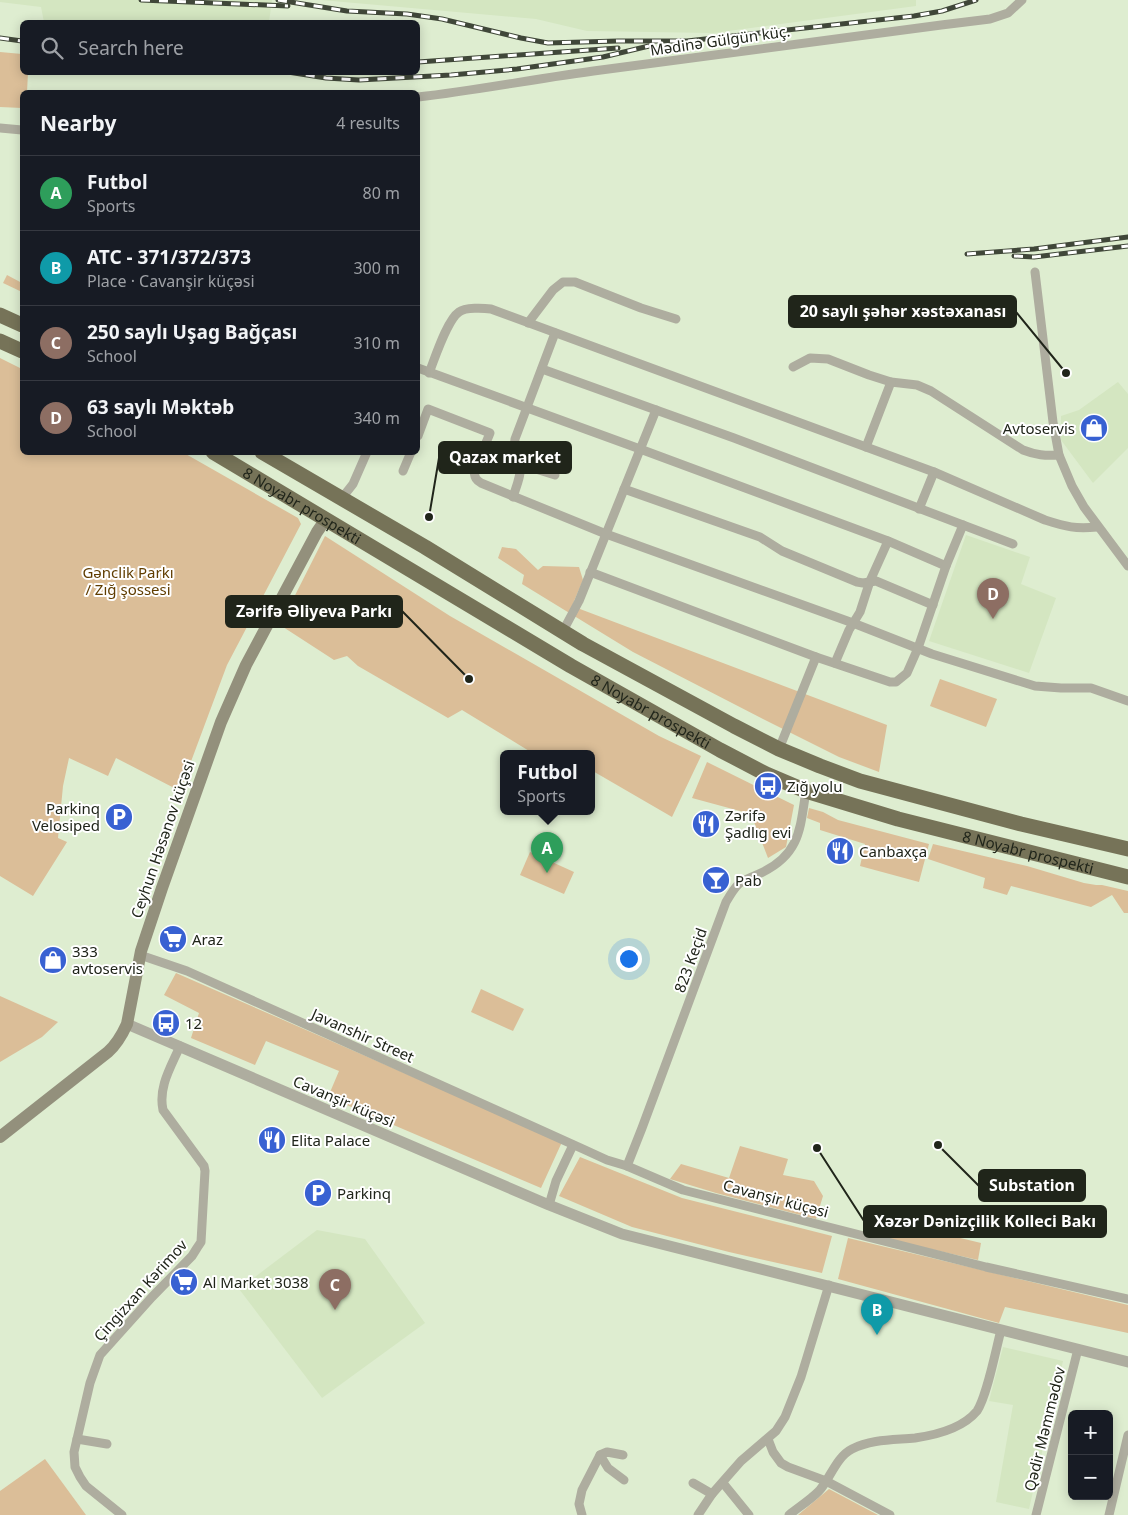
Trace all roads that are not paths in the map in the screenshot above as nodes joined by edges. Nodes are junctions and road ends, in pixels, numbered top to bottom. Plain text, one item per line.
1 (1022, 0) edge
2 (420, 97) edge
3 (0, 128) edge
4 (20, 130) edge
5 (1035, 272) dead end
6 (0, 315) edge
7 (676, 319) dead end
8 (528, 323) junction
9 (20, 324) edge
10 (555, 333) junction
11 (0, 341) edge
12 (20, 350) edge
13 (793, 367) dead end
14 (420, 369) edge
15 (542, 369) junction
16 (429, 373) junction
17 (891, 382) junction
18 (526, 408) junction
19 (656, 410) junction
20 (420, 431) edge
21 (866, 447) junction
22 (640, 448) junction
23 (218, 455) edge
24 (267, 455) edge
25 (366, 455) edge
26 (410, 455) edge
27 (1059, 455) junction
28 (520, 464) junction
29 (403, 472) dead end
30 (934, 472) junction
31 (555, 475) dead end
32 (624, 489) junction
33 (513, 497) junction
34 (342, 498) junction
35 (919, 509) junction
36 (326, 519) junction
37 (963, 525) junction
38 (1097, 526) junction
39 (606, 534) junction
40 (888, 541) junction
41 (1012, 544) dead end
42 (946, 566) junction
43 (1128, 566) edge
44 (590, 572) junction
45 (870, 581) junction
46 (933, 605) junction
47 (854, 623) junction
48 (562, 631) junction
49 (918, 648) junction
50 (816, 657) junction
51 (835, 663) junction
52 (1128, 701) edge
53 (779, 749) junction
54 (806, 791) junction
55 (1128, 849) edge
56 (1128, 877) edge
57 (140, 955) junction
58 (127, 1024) junction
59 (180, 1046) junction
60 (0, 1137) edge
61 (573, 1145) junction
62 (626, 1166) junction
63 (549, 1205) junction
64 (829, 1285) junction
65 (1128, 1299) edge
66 (1001, 1330) junction
67 (1078, 1349) junction
68 (1128, 1362) edge
69 (1128, 1435) edge
70 (77, 1439) junction
71 (768, 1439) junction
72 (107, 1444) dead end
73 (600, 1455) junction
74 (623, 1455) dead end
75 (624, 1480) dead end
76 (826, 1481) junction
77 (693, 1483) dead end
78 (722, 1483) junction
79 (712, 1494) junction
80 (122, 1515) edge
81 (582, 1515) edge
82 (698, 1515) edge
83 (749, 1515) edge
84 (789, 1515) edge
85 (890, 1515) edge
86 (1036, 1515) edge
87 (1109, 1515) edge

1 - 2 street, Mədinə Gülgün küç.
3 - 4 street
5 - 27 street
6 - 9 highway
7 - 8 street
8 - 10 street
8 - 16 street
10 - 15 street
10 - 21 street
11 - 12 highway
13 - 17 street
14 - 16 street
15 - 18 street
15 - 19 street
16 - 18 street
17 - 21 street
17 - 27 street
18 - 22 street
18 - 28 street
19 - 22 street
19 - 35 street
20 - 33 street
21 - 30 street
22 - 32 street
22 - 40 street
23 - 36 highway, 8 Noyabr prospekti
24 - 34 highway, 8 Noyabr prospekti
25 - 34 street
26 - 29 street
27 - 38 street
28 - 31 street
28 - 33 street
30 - 35 street
30 - 38 street
32 - 39 street
32 - 45 street
33 - 39 street
34 - 36 highway
34 - 48 highway, 8 Noyabr prospekti
35 - 37 street
36 - 54 highway, 8 Noyabr prospekti
36 - 57 main road, Ceyhun Həsənov küçəsi
37 - 41 street
37 - 42 street
38 - 43 street
39 - 44 street
39 - 47 street
40 - 42 street
40 - 45 street
42 - 46 street
44 - 48 street
44 - 50 street
45 - 46 street
45 - 47 street
46 - 49 street
47 - 49 street
47 - 51 street
48 - 53 highway, 8 Noyabr prospekti
49 - 51 street
49 - 52 street
50 - 51 street
50 - 53 street
53 - 55 highway, 8 Noyabr prospekti
54 - 56 highway, 8 Noyabr prospekti
54 - 62 street, 823 Keçid
57 - 58 main road, Ceyhun Həsənov küçəsi
57 - 61 street, Javanshir Street
58 - 59 street, Cavanşir küçəsi
58 - 60 main road, Ceyhun Həsənov küçəsi
59 - 63 street, Cavanşir küçəsi
59 - 70 street, Çingizxan Kərimov
61 - 62 street, Cavanşir küçəsi
61 - 63 street
62 - 65 street, Cavanşir küçəsi
63 - 64 street, Cavanşir küçəsi
64 - 66 street, Cavanşir küçəsi
64 - 71 street
66 - 67 street, Cavanşir küçəsi
66 - 76 street
67 - 68 street, Cavanşir küçəsi
67 - 86 street, Qədir Məmmədov
69 - 87 street
70 - 72 street
70 - 80 street, Çingizxan Kərimov
71 - 76 street
71 - 78 street
73 - 74 street
73 - 75 street
73 - 81 street
76 - 84 street
76 - 85 street
77 - 79 street
78 - 79 street
78 - 83 street
79 - 82 street

